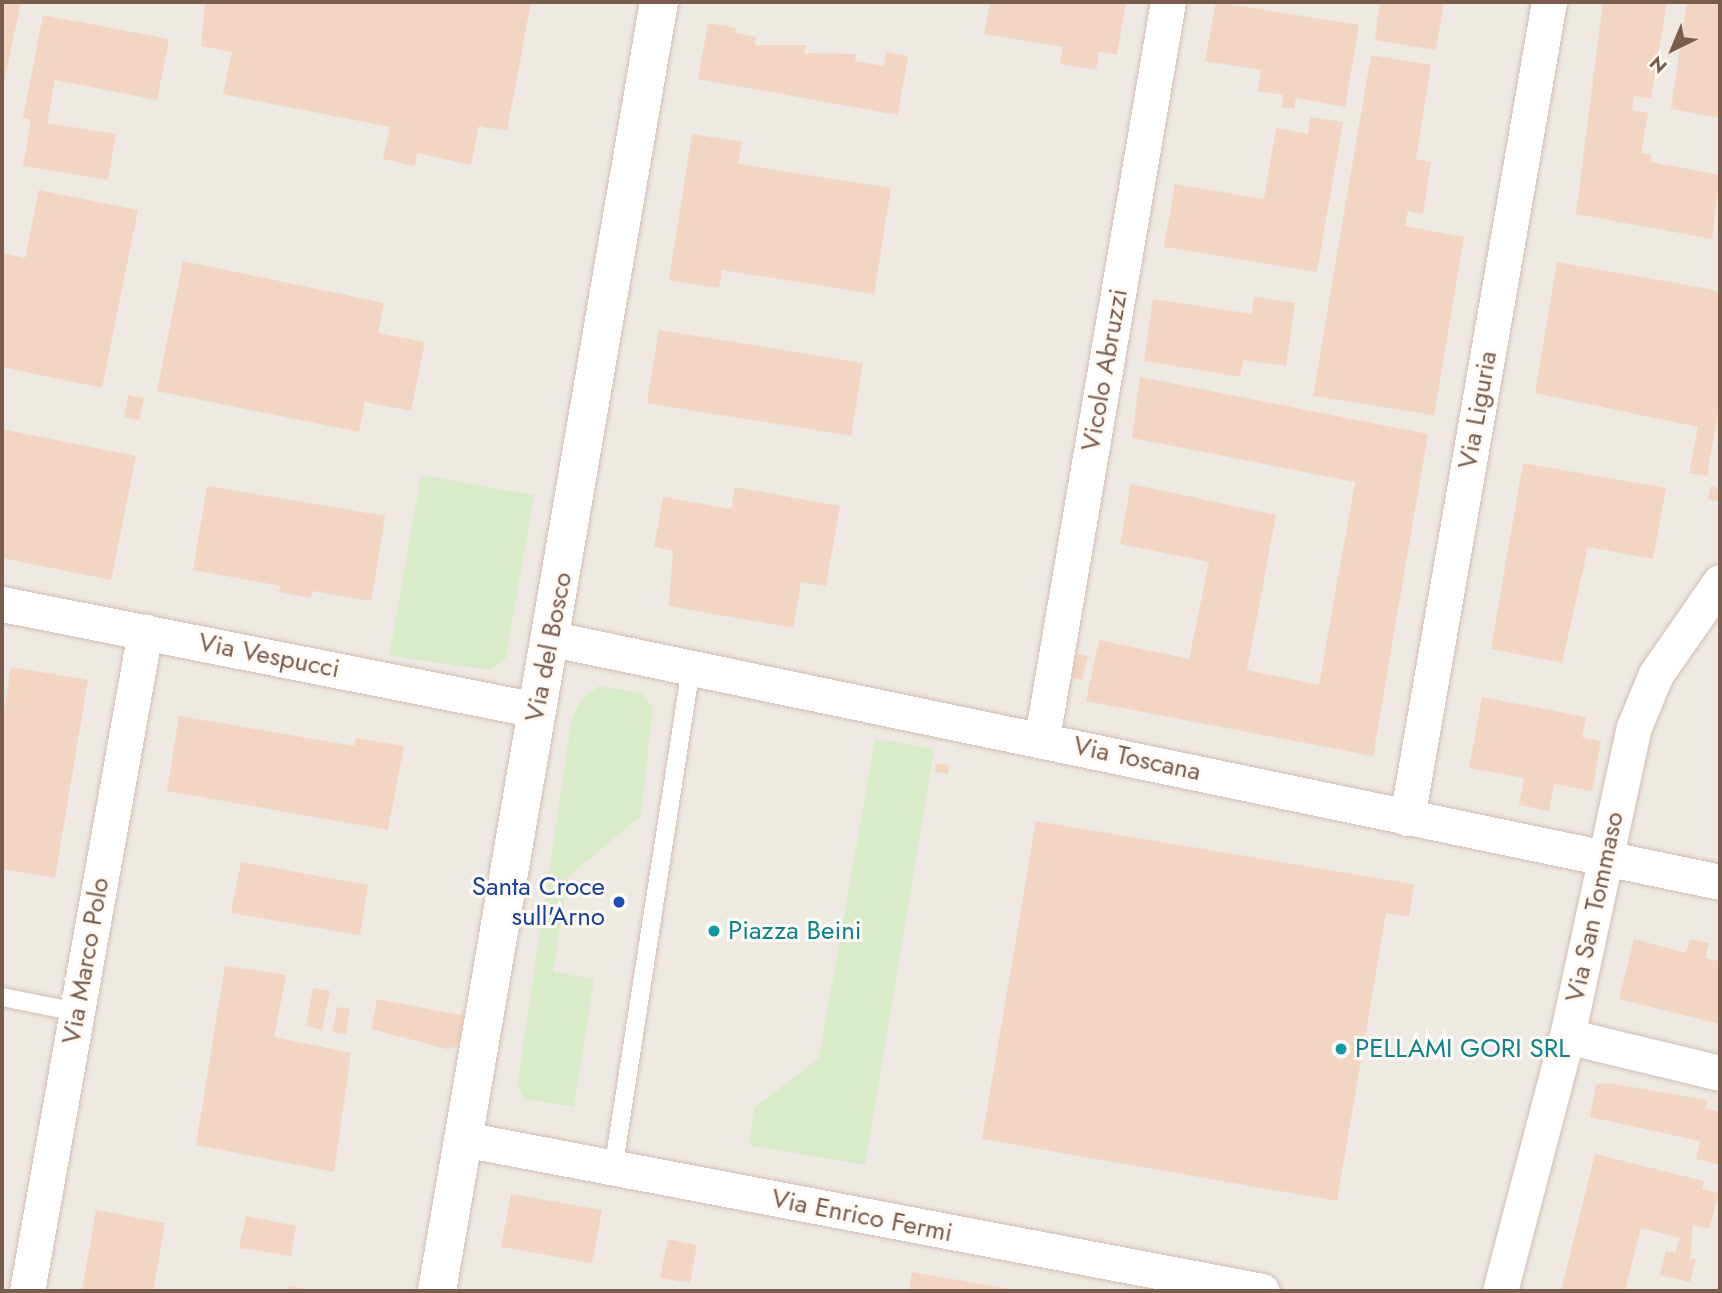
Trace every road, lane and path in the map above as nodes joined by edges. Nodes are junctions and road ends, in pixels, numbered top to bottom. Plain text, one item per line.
1 (659, 2) edge
2 (1168, 2) edge
3 (1549, 2) edge
4 (1720, 582) edge
5 (2, 604) edge
6 (145, 631) junction
7 (553, 639) junction
8 (691, 668) junction
9 (537, 709) junction
10 (1042, 738) junction
11 (1407, 818) junction
12 (1605, 860) junction
13 (1720, 882) edge
14 (2, 997) edge
15 (77, 1012) junction
16 (1567, 1037) junction
17 (1720, 1073) edge
18 (463, 1139) junction
19 (613, 1170) junction
20 (27, 1291) edge
21 (437, 1291) edge
22 (1262, 1291) edge
23 (1500, 1291) edge

1 - 7 street, Via del Bosco
2 - 10 street, Vicolo Abruzzi
3 - 11 street, Via Liguria
4 - 12 street, Via San Tommaso
5 - 6 street, Via Vespucci
6 - 9 street, Via Vespucci
6 - 15 street, Via Marco Polo
7 - 8 street, Via Toscana
7 - 9 street, Via del Bosco
8 - 10 street, Via Toscana
8 - 19 lane
9 - 18 street, Via del Bosco
10 - 11 street, Via Toscana
11 - 12 street, Via Toscana
12 - 13 street, Via Toscana
12 - 16 street, Via San Tommaso
14 - 15 lane
15 - 20 street, Via Marco Polo
16 - 17 street
16 - 23 street, Via San Tommaso
18 - 19 street, Via Enrico Fermi
18 - 21 street, Via del Bosco
19 - 22 street, Via Enrico Fermi

